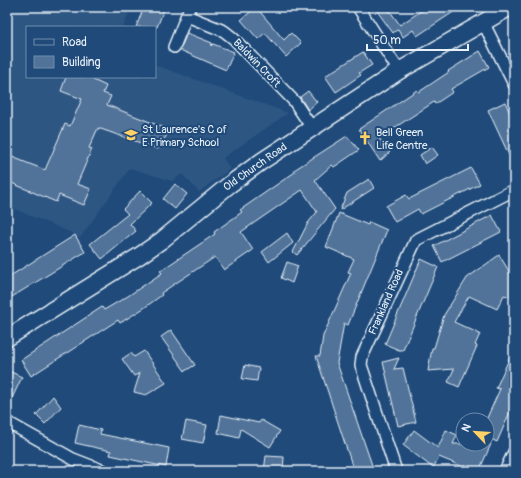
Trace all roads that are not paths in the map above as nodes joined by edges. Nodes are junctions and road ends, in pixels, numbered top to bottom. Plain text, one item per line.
1 (358, 7) edge
2 (510, 7) edge
3 (188, 11) edge
4 (483, 22) junction
5 (174, 48) dead end
6 (399, 71) junction
7 (514, 84) edge
8 (312, 128) junction
9 (514, 190) edge
10 (7, 338) edge
11 (7, 422) edge
12 (514, 452) edge
13 (104, 471) edge
14 (396, 471) edge
15 (505, 471) edge

1 - 6 street
2 - 4 main road, Old Church Road
3 - 5 street, Baldwin Croft
3 - 8 street, Baldwin Croft
4 - 6 main road, Old Church Road
4 - 7 street
6 - 8 main road, Old Church Road
8 - 10 main road, Old Church Road
9 - 14 street, Frankland Road
11 - 13 street
12 - 15 street

